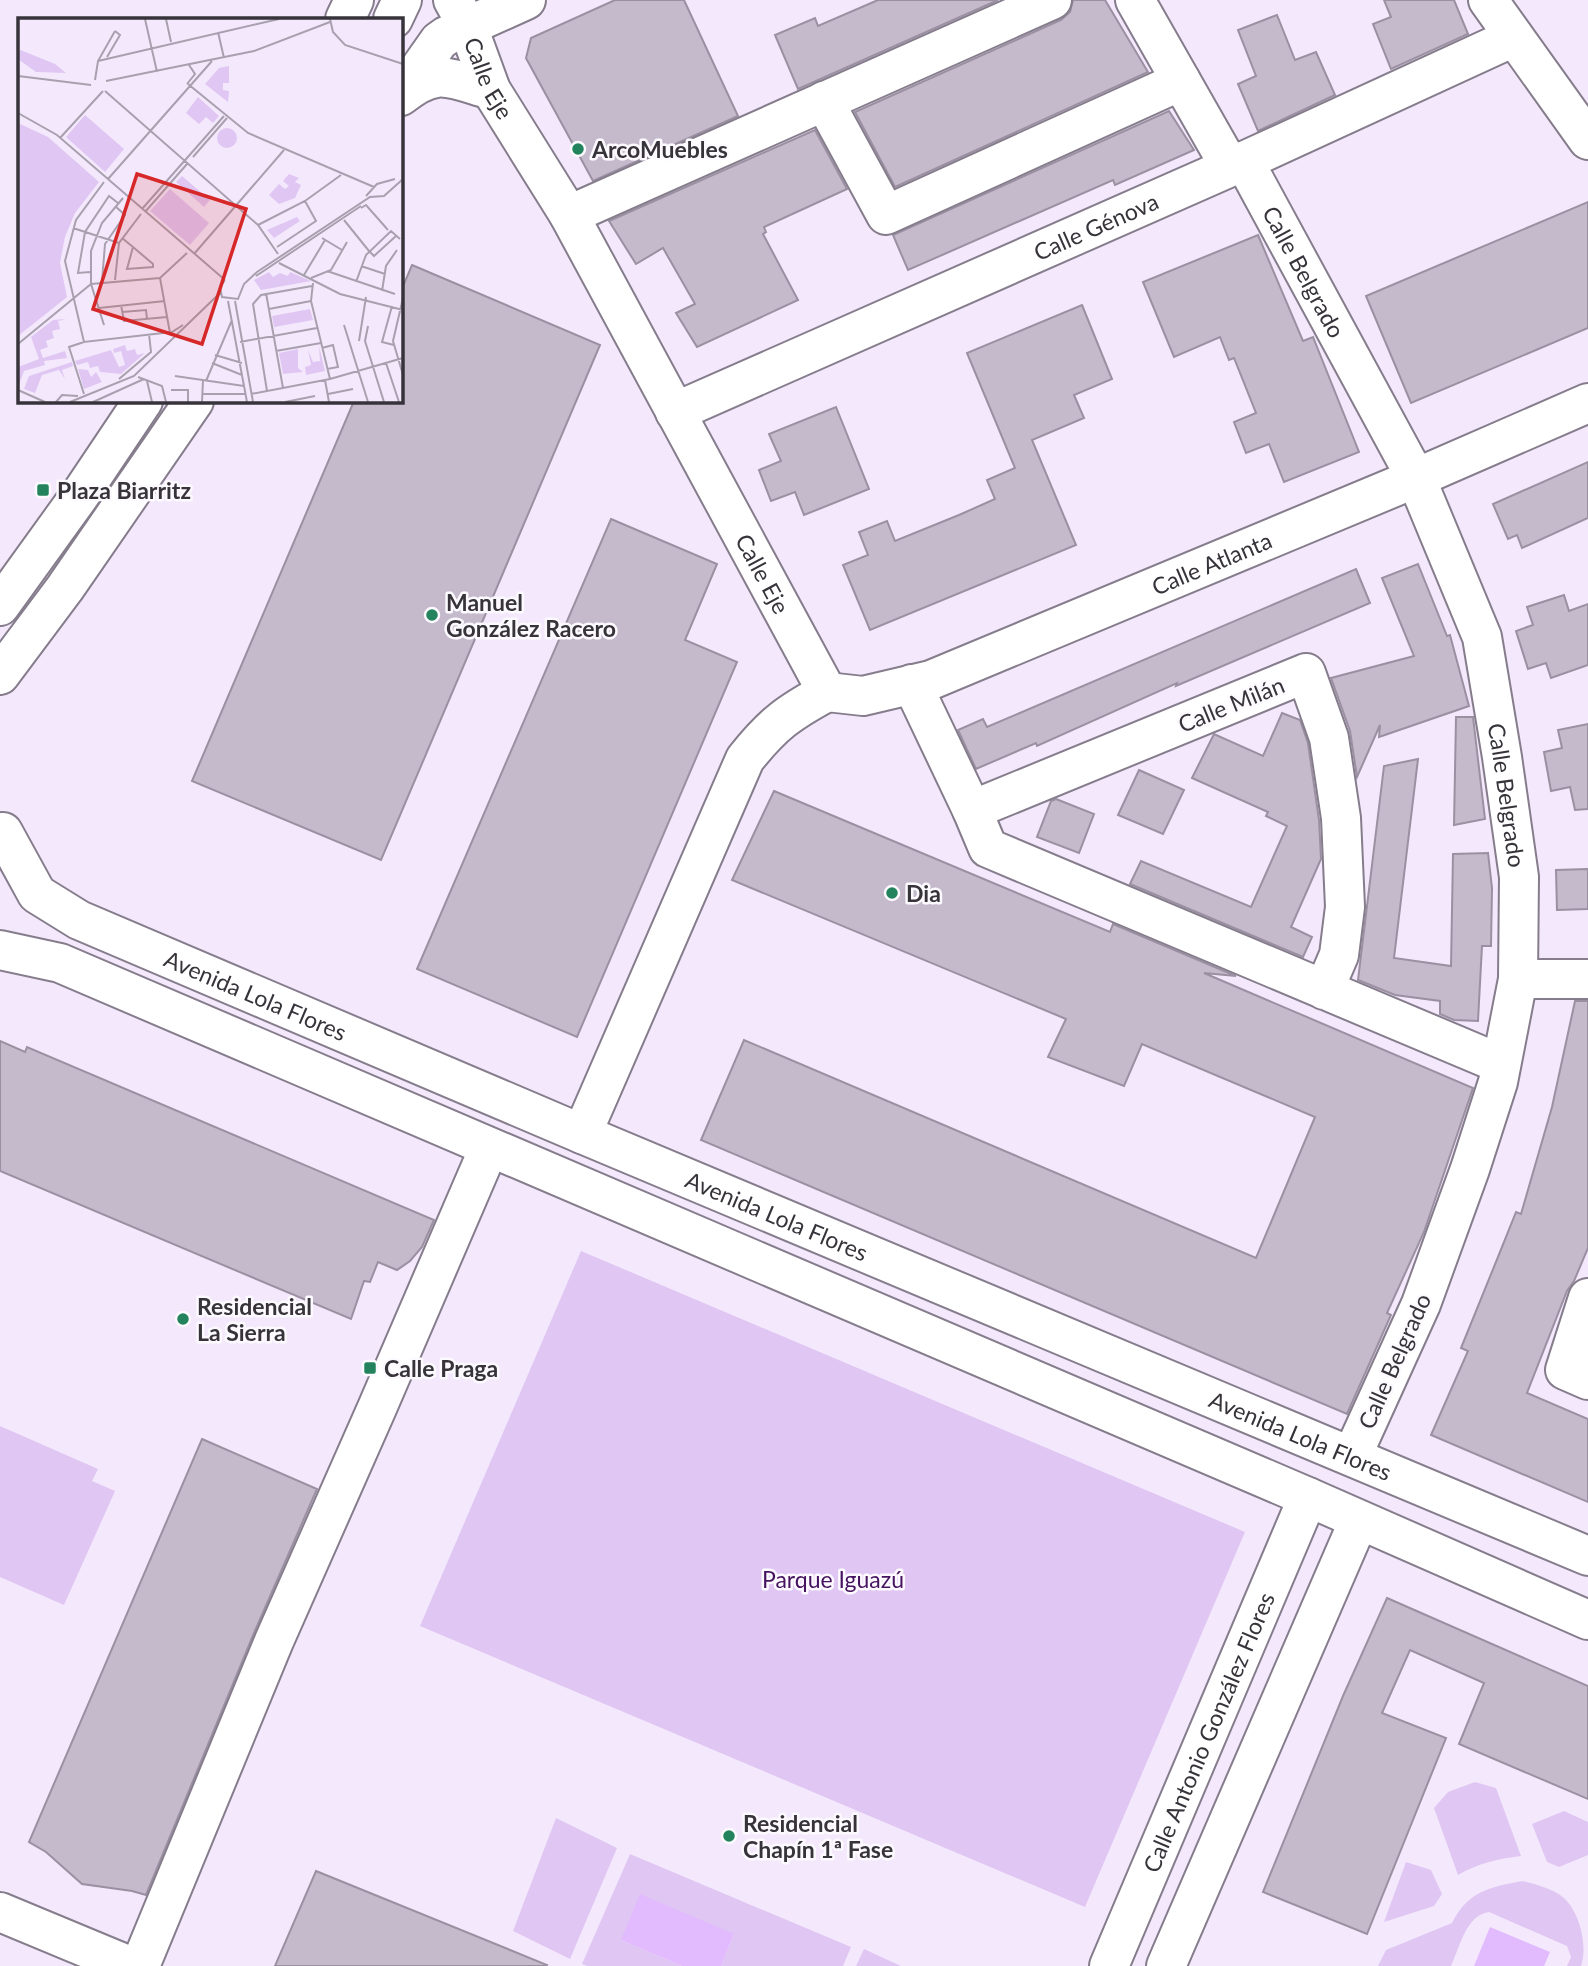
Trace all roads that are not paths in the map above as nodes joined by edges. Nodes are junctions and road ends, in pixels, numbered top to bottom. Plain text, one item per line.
1 (354, 0) edge
2 (401, 0) edge
3 (526, 0) edge
4 (1052, 0) edge
5 (1135, 0) edge
6 (1488, 0) edge
7 (460, 13) edge
8 (345, 18) edge
9 (393, 18) edge
10 (1514, 37) junction
11 (1181, 81) junction
12 (491, 90) junction
13 (402, 95) edge
14 (402, 95) edge
15 (824, 101) junction
16 (1588, 140) edge
17 (1237, 164) junction
18 (569, 215) junction
19 (142, 402) edge
20 (193, 402) edge
21 (1587, 406) edge
22 (675, 412) junction
23 (1416, 478) junction
24 (0, 606) edge
25 (0, 675) edge
26 (912, 684) junction
27 (827, 692) junction
28 (972, 810) junction
29 (1, 836) edge
30 (0, 950) edge
31 (1518, 979) junction
32 (1588, 979) edge
33 (1324, 990) junction
34 (1501, 1064) junction
35 (582, 1134) junction
36 (489, 1147) junction
37 (1588, 1298) edge
38 (1588, 1380) edge
39 (1352, 1456) junction
40 (1308, 1497) junction
41 (1359, 1520) junction
42 (1588, 1556) edge
43 (1588, 1620) edge
44 (0, 1912) edge
45 (130, 1966) edge
46 (140, 1966) edge
47 (1109, 1966) edge
48 (1166, 1966) edge

1 - 8 street
2 - 9 street
3 - 7 street
4 - 15 street
5 - 11 street, Calle Belgrado
6 - 10 street
7 - 12 street, Calle Eje
7 - 13 street
10 - 16 street
10 - 17 street, Calle Génova
11 - 15 street
11 - 17 street, Calle Belgrado
12 - 14 street
12 - 18 street, Calle Eje
15 - 18 street
17 - 22 street, Calle Génova
17 - 23 street, Calle Belgrado
18 - 22 street, Calle Eje
19 - 24 street
20 - 25 street
21 - 23 street, Calle Atlanta
22 - 27 street, Calle Eje
23 - 26 street, Calle Atlanta
23 - 31 street, Calle Belgrado
26 - 27 street, Calle Atlanta
26 - 28 street
27 - 35 street
28 - 33 street
28 - 33 street, Calle Milán
29 - 35 street, Avenida Lola Flores
30 - 36 street, Avenida Lola Flores
31 - 32 street
31 - 34 street, Calle Belgrado
33 - 34 street
34 - 39 street, Calle Belgrado
35 - 39 street, Avenida Lola Flores
36 - 40 street, Avenida Lola Flores
36 - 46 street
37 - 38 street
39 - 42 street, Avenida Lola Flores
40 - 41 street, Avenida Lola Flores
40 - 47 street, Calle Antonio González Flores
41 - 43 street, Avenida Lola Flores
41 - 48 street
44 - 45 street

